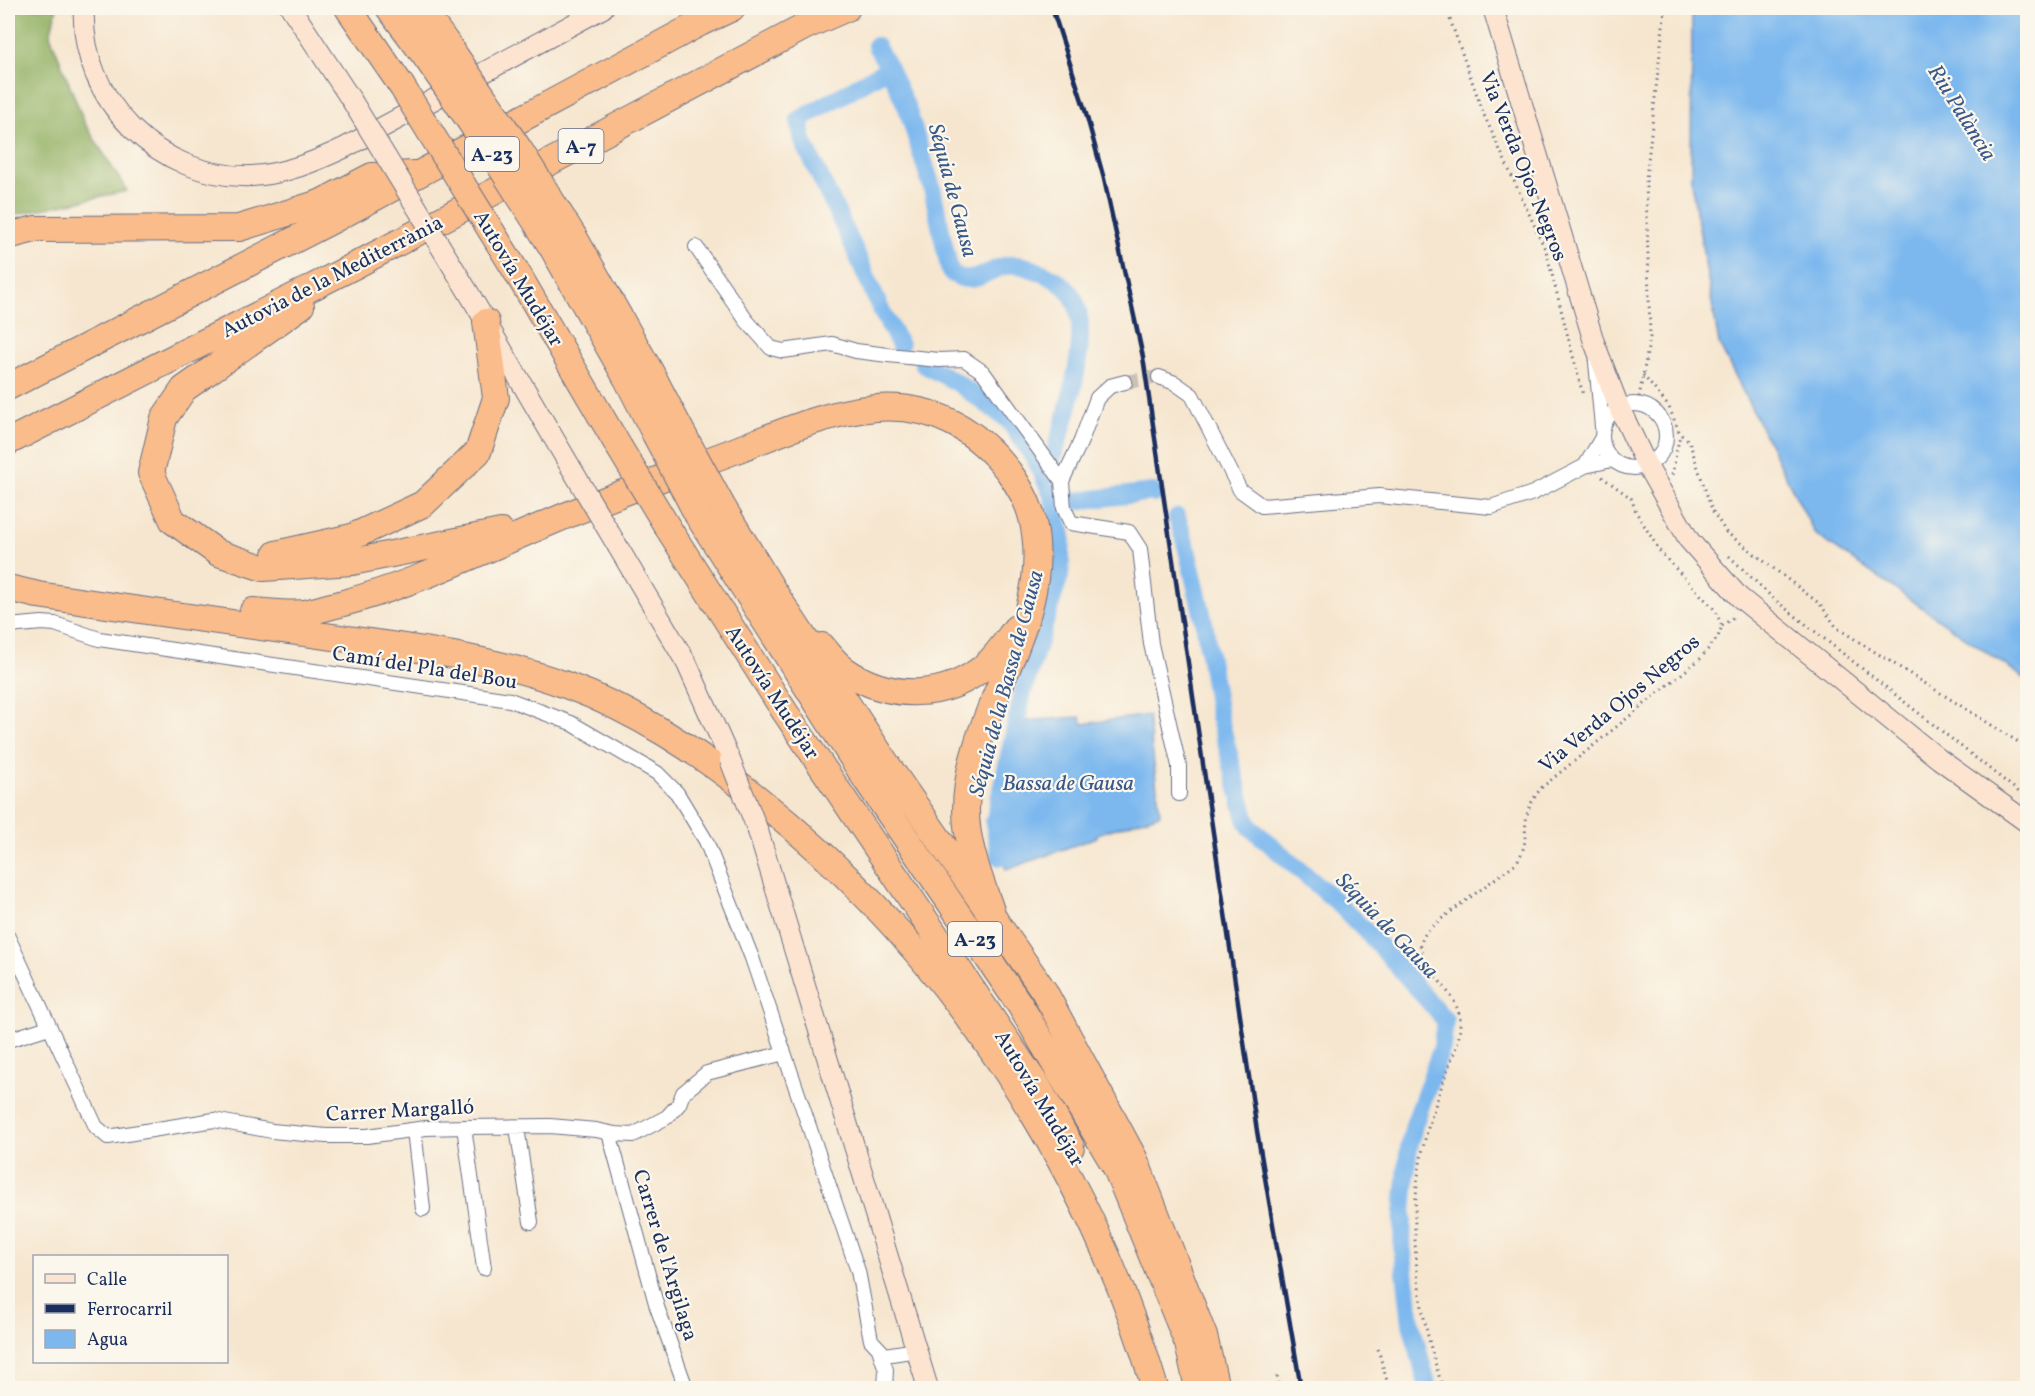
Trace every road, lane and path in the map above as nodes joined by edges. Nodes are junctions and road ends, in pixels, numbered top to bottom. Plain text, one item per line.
1 (84, 8) edge
2 (291, 8) edge
3 (348, 8) edge
4 (389, 8) edge
5 (420, 8) edge
6 (603, 8) edge
7 (732, 8) edge
8 (847, 8) edge
9 (1446, 8) edge
10 (1493, 8) edge
11 (1665, 8) edge
12 (439, 54) junction
13 (420, 173) junction
14 (8, 236) edge
15 (696, 247) dead end
16 (356, 265) junction
17 (486, 322) junction
18 (1594, 342) junction
19 (1643, 375) junction
20 (1159, 377) tunnel mouth
21 (1125, 382) tunnel mouth
22 (8, 387) edge
23 (1584, 399) dead end
24 (1629, 405) junction
25 (666, 429) junction
26 (1602, 433) junction
27 (1680, 434) junction
28 (8, 442) edge
29 (1612, 459) junction
30 (1588, 465) junction
31 (1647, 466) junction
32 (1672, 475) dead end
33 (1062, 481) junction
34 (722, 507) junction
35 (554, 520) junction
36 (1721, 549) dead end
37 (218, 553) junction
38 (8, 588) edge
39 (95, 603) junction
40 (1028, 610) junction
41 (8, 626) edge
42 (2028, 748) edge
43 (1179, 794) dead end
44 (2028, 799) edge
45 (2028, 823) edge
46 (995, 922) junction
47 (8, 937) edge
48 (50, 1027) junction
49 (8, 1040) edge
50 (784, 1053) junction
51 (464, 1126) junction
52 (517, 1127) junction
53 (414, 1130) junction
54 (609, 1133) junction
55 (423, 1209) dead end
56 (531, 1222) dead end
57 (484, 1268) dead end
58 (879, 1349) junction
59 (1378, 1349) dead end
60 (917, 1350) junction
61 (1276, 1376) dead end
62 (686, 1389) edge
63 (885, 1389) edge
64 (928, 1389) edge
65 (1155, 1389) edge
66 (1169, 1389) edge
67 (1198, 1389) edge
68 (1216, 1389) edge
69 (1279, 1389) edge
70 (1389, 1389) edge
71 (1443, 1389) edge

1 - 6 main road
2 - 17 main road, bridge
3 - 66 highway, Autovía Mudéjar / A-23, bridge
4 - 12 highway, Autovía Mudéjar / A-23
5 - 12 highway
7 - 13 highway, A-7
8 - 16 highway, Autovia de la Mediterrània / A-7
9 - 23 path, Via Verda Ojos Negros
10 - 18 main road
11 - 19 path
12 - 25 highway, Autovía Mudéjar / A-23, bridge
13 - 14 highway
13 - 22 highway, A-7
15 - 33 street
16 - 28 highway, Autovia de la Mediterrània / A-7
16 - 37 highway
17 - 37 highway
17 - 60 main road, bridge
18 - 24 main road
18 - 26 street
19 - 24 path
19 - 27 path
20 - 30 street
21 - 33 street
24 - 26 street
24 - 31 main road
24 - 31 street
25 - 34 highway, bridge
25 - 67 highway, Autovía Mudéjar / A-23, bridge
26 - 29 street
26 - 30 street
27 - 32 path
27 - 42 path
29 - 30 street
29 - 31 street
30 - 71 path, Via Verda Ojos Negros
31 - 45 main road
33 - 43 street
34 - 40 highway
34 - 46 highway
35 - 37 highway
35 - 39 highway
35 - 40 highway
36 - 44 path
38 - 39 highway
39 - 65 highway
40 - 46 highway
41 - 50 street, Camí del Pla del Bou
46 - 68 highway
47 - 48 street, Carrer Margalló
48 - 49 street
48 - 53 street, Carrer Margalló
50 - 54 street, Carrer Margalló
50 - 58 street, Camí del Pla del Bou
51 - 52 street, Carrer Margalló
51 - 53 street, Carrer Margalló
51 - 57 street
52 - 54 street, Carrer Margalló
52 - 56 street
53 - 55 street
54 - 62 street, Carrer de l'Argilaga
58 - 60 street
58 - 63 street, Camí del Pla del Bou
59 - 70 path
60 - 64 main road
61 - 69 path

